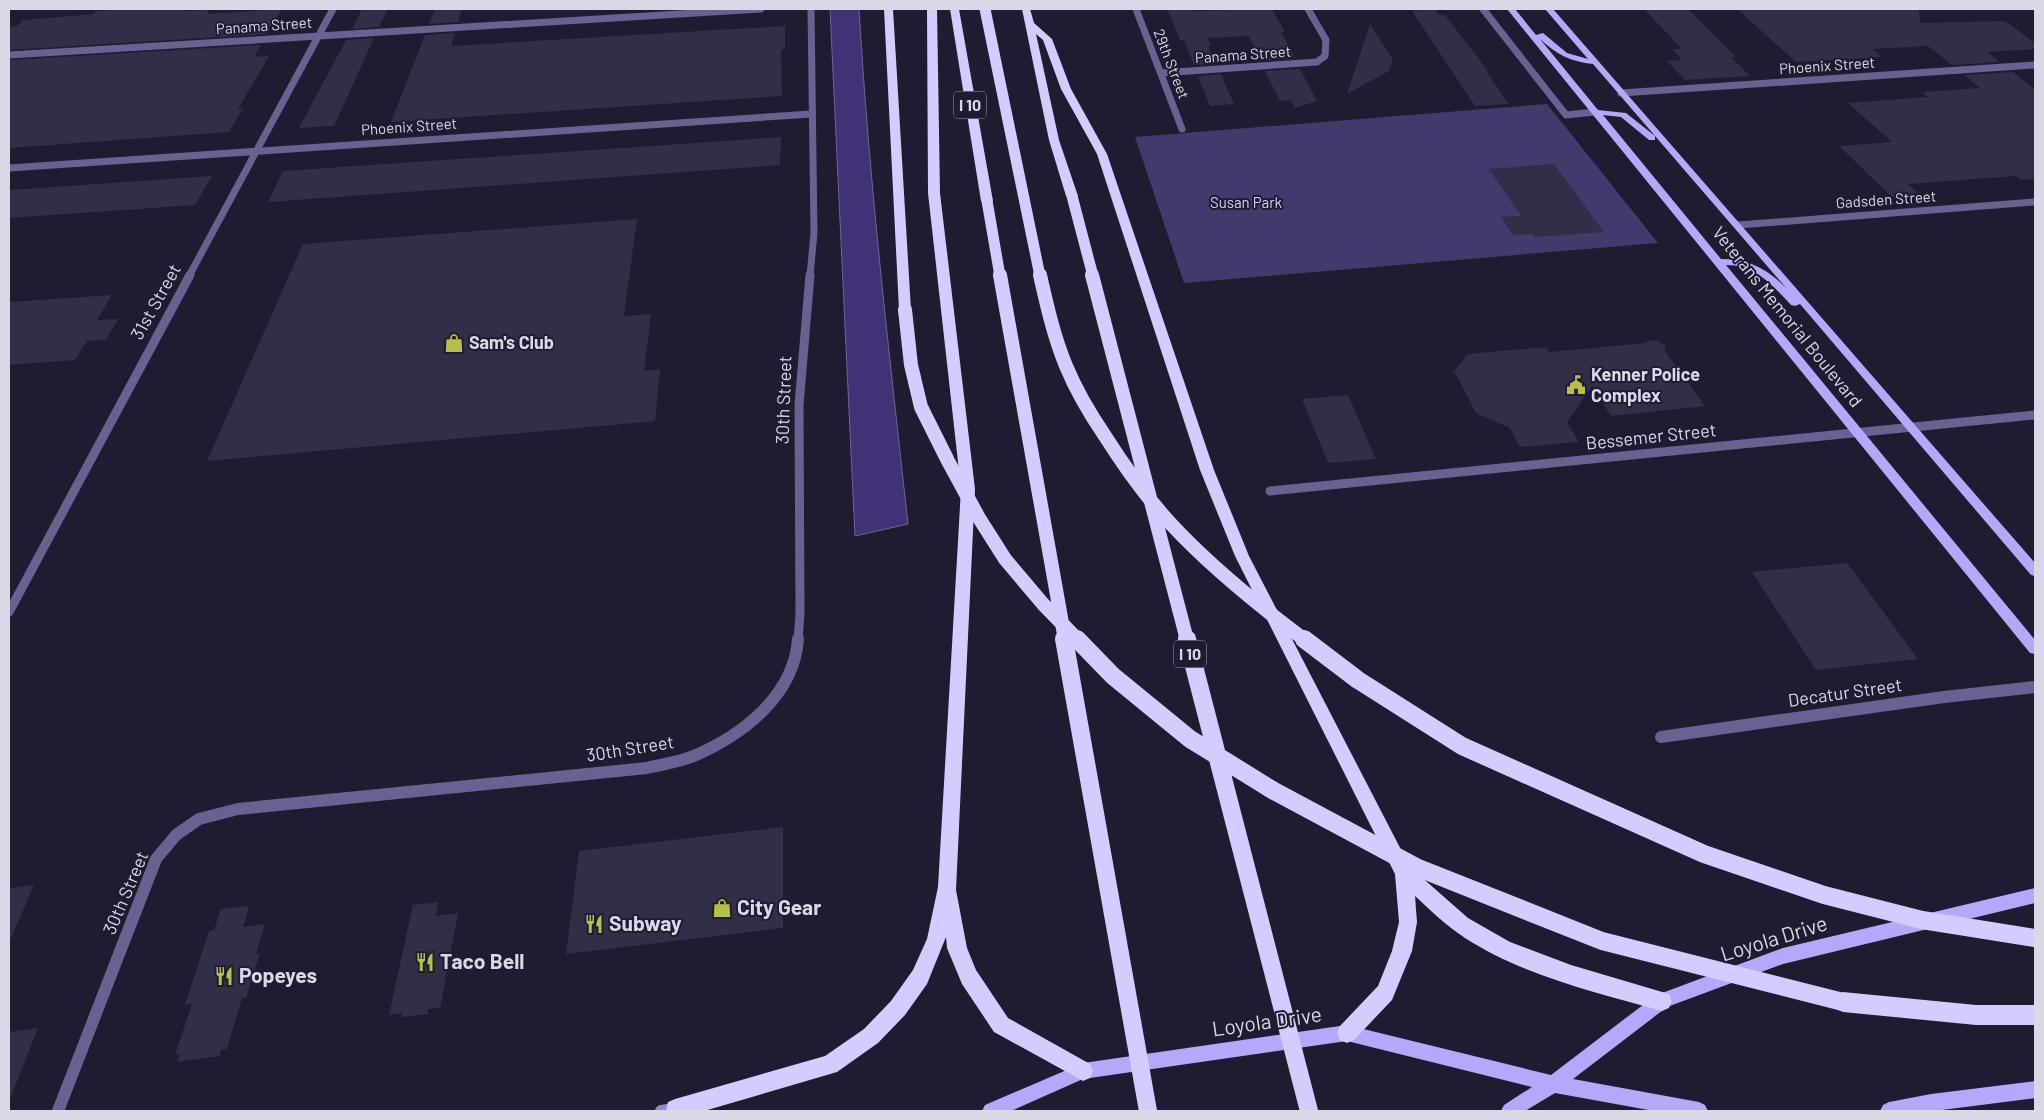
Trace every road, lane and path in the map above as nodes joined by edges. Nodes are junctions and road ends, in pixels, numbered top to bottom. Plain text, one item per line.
1 (333, 9) edge
2 (761, 9) edge
3 (811, 9) edge
4 (888, 9) edge
5 (932, 9) edge
6 (954, 9) edge
7 (985, 9) edge
8 (1026, 9) edge
9 (1136, 9) edge
10 (1308, 9) edge
11 (1482, 9) edge
12 (1512, 9) edge
13 (1549, 9) edge
14 (1031, 25) junction
15 (319, 35) junction
16 (9, 55) edge
17 (1595, 62) junction
18 (2035, 65) edge
19 (1161, 73) junction
20 (1622, 93) junction
21 (1595, 112) junction
22 (811, 114) junction
23 (1182, 129) dead end
24 (257, 151) junction
25 (1684, 163) junction
26 (9, 168) edge
27 (2035, 202) edge
28 (1738, 225) junction
29 (1718, 262) junction
30 (1861, 368) junction
31 (2035, 415) edge
32 (1911, 427) junction
33 (1857, 433) junction
34 (1270, 491) dead end
35 (2035, 571) edge
36 (9, 612) edge
37 (2035, 649) edge
38 (2035, 687) edge
39 (1661, 737) dead end
40 (1404, 873) junction
41 (948, 887) junction
42 (2035, 895) edge
43 (2035, 938) edge
44 (1662, 1001) junction
45 (2035, 1015) edge
46 (1347, 1033) junction
47 (1083, 1071) junction
48 (1553, 1084) junction
49 (2035, 1089) edge
50 (675, 1110) edge
51 (58, 1111) edge
52 (991, 1111) edge
53 (1148, 1111) edge
54 (1309, 1111) edge
55 (1510, 1111) edge
56 (1699, 1111) edge
57 (1890, 1111) edge

1 - 15 street, 31st Street
2 - 15 street, Panama Street
3 - 22 street, 30th Street
4 - 45 highway, bridge
5 - 41 highway
6 - 53 highway, I 10, bridge
7 - 43 highway, bridge
8 - 14 highway, I 10
9 - 19 street, 29th Street
10 - 19 street, Panama Street
11 - 21 street
12 - 17 main road
12 - 21 main road, Veterans Memorial Boulevard
13 - 17 main road, Veterans Memorial Boulevard
14 - 40 highway
14 - 54 highway, I 10, bridge
15 - 16 street, Panama Street
15 - 24 street, 31st Street
17 - 20 main road, Veterans Memorial Boulevard
18 - 20 street, Phoenix Street
19 - 23 street, 29th Street
20 - 25 main road, Veterans Memorial Boulevard
21 - 25 main road
21 - 29 main road, Veterans Memorial Boulevard
22 - 24 street, Phoenix Street
22 - 51 street, 30th Street
24 - 26 street, Phoenix Street
24 - 36 street, 31st Street
25 - 28 main road, Veterans Memorial Boulevard
27 - 28 street, Gadsden Street
28 - 30 main road, Veterans Memorial Boulevard
29 - 30 main road
29 - 33 main road, Veterans Memorial Boulevard
30 - 32 main road, Veterans Memorial Boulevard
31 - 32 street, Bessemer Street
32 - 33 street, Bessemer Street
32 - 35 main road, Veterans Memorial Boulevard
33 - 34 street, Bessemer Street
33 - 37 main road, Veterans Memorial Boulevard
38 - 39 street, Decatur Street
40 - 44 highway
40 - 46 highway
41 - 47 highway
41 - 50 highway
42 - 44 main road, Loyola Drive
44 - 48 main road, Loyola Drive
46 - 47 main road, Loyola Drive
46 - 48 main road, Loyola Drive
47 - 52 main road, Loyola Drive
48 - 55 main road, Loyola Drive
48 - 56 main road, Loyola Drive
49 - 57 main road

